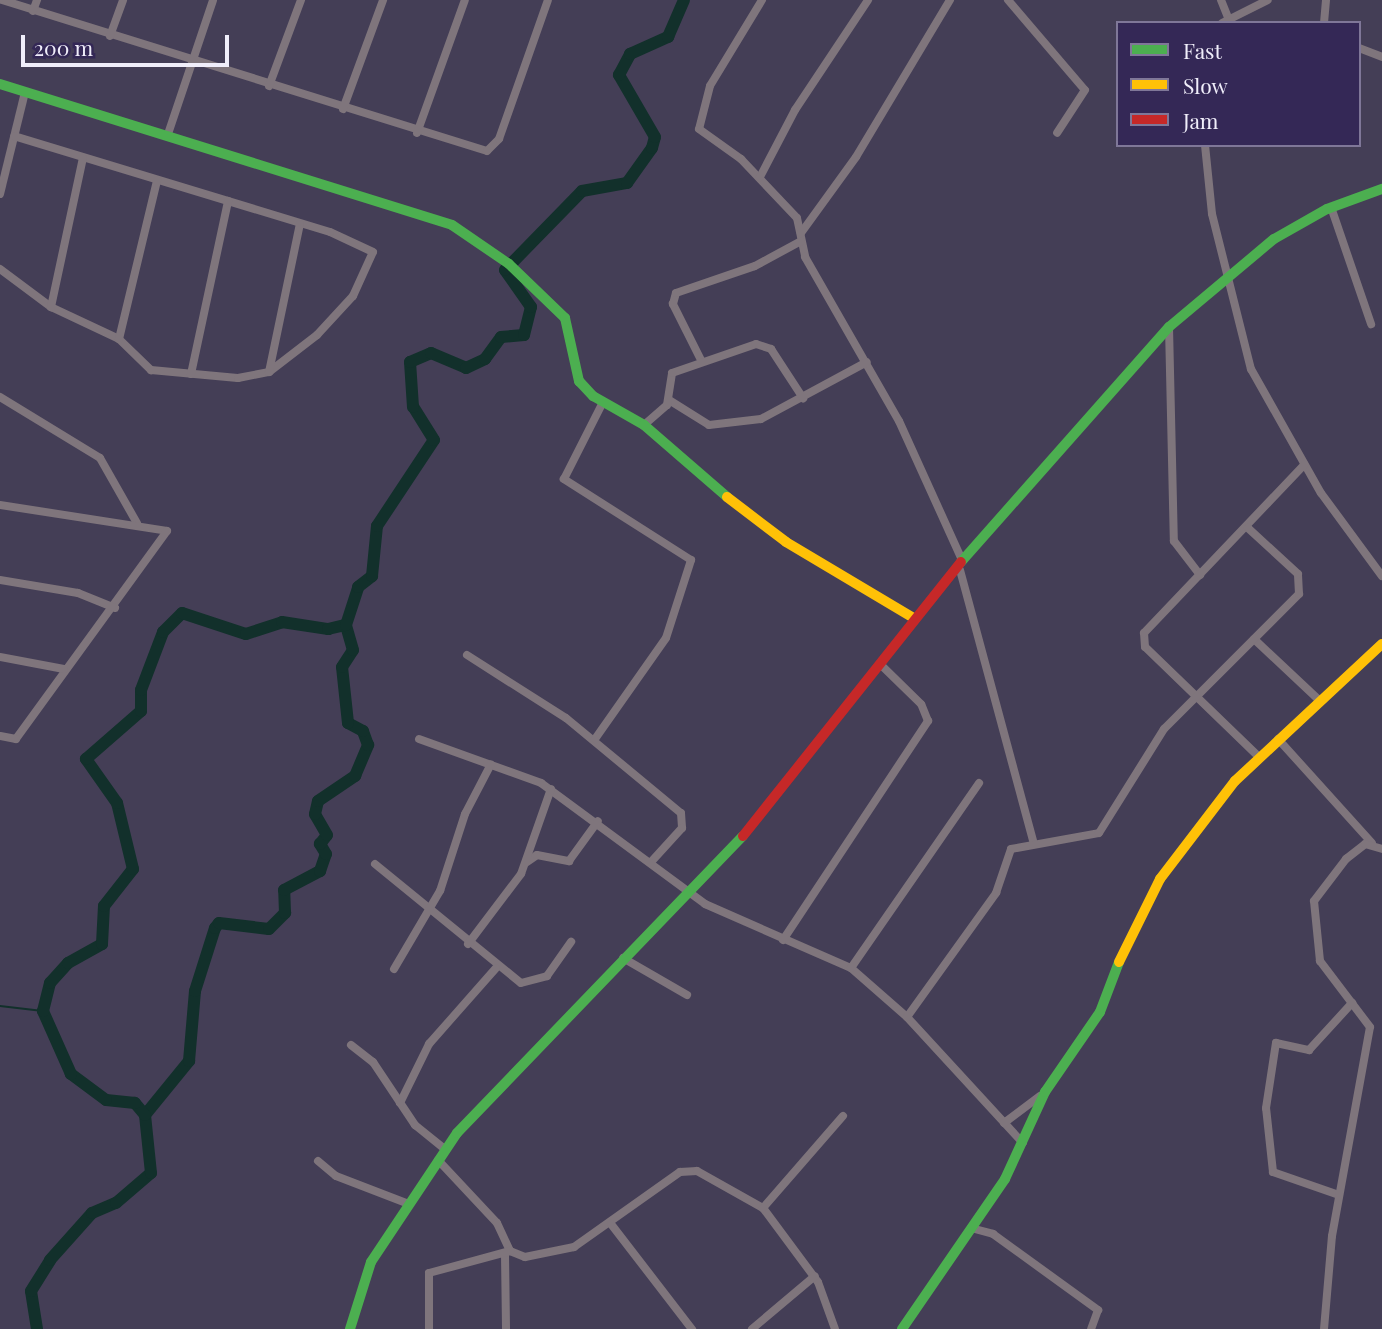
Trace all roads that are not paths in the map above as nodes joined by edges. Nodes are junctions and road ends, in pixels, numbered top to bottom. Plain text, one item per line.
1 (2, 0) edge
2 (37, 0) edge
3 (123, 0) edge
4 (213, 0) edge
5 (301, 0) edge
6 (383, 0) edge
7 (464, 0) edge
8 (548, 0) edge
9 (762, 0) edge
10 (869, 0) edge
11 (950, 0) edge
12 (1008, 0) edge
13 (1221, 0) edge
14 (1268, 0) edge
15 (1326, 0) edge
16 (33, 11) junction
17 (1226, 21) edge
18 (1324, 21) edge
19 (110, 36) junction
20 (1361, 49) edge
21 (1382, 57) edge
22 (191, 61) junction
23 (0, 84) edge
24 (269, 86) junction
25 (25, 92) junction
26 (343, 109) junction
27 (417, 132) junction
28 (1057, 133) dead end
29 (168, 134) junction
30 (14, 136) junction
31 (1205, 147) edge
32 (83, 158) junction
33 (760, 177) junction
34 (2, 178) edge
35 (157, 181) junction
36 (1382, 189) edge
37 (0, 194) edge
38 (228, 201) junction
39 (1331, 207) junction
40 (300, 224) junction
41 (801, 237) junction
42 (0, 269) edge
43 (1227, 273) junction
44 (51, 307) junction
45 (1371, 324) dead end
46 (1169, 327) junction
47 (119, 339) junction
48 (701, 360) junction
49 (867, 362) junction
50 (270, 372) junction
51 (191, 374) junction
52 (0, 397) edge
53 (803, 398) junction
54 (669, 400) junction
55 (603, 402) junction
56 (644, 425) junction
57 (1304, 465) junction
58 (0, 505) edge
59 (137, 523) junction
60 (1248, 528) junction
61 (961, 565) junction
62 (1200, 575) junction
63 (1382, 576) edge
64 (0, 580) edge
65 (116, 608) junction
66 (915, 619) junction
67 (1254, 639) junction
68 (1382, 644) edge
69 (467, 655) dead end
70 (0, 657) edge
71 (880, 664) junction
72 (64, 669) junction
73 (1196, 698) junction
74 (1318, 699) junction
75 (0, 736) edge
76 (1278, 738) junction
77 (419, 739) dead end
78 (595, 739) junction
79 (1259, 757) junction
80 (491, 764) junction
81 (979, 783) dead end
82 (551, 789) junction
83 (598, 821) junction
84 (1033, 841) junction
85 (1372, 844) junction
86 (1382, 849) edge
87 (652, 861) junction
88 (375, 864) dead end
89 (525, 864) junction
90 (690, 891) junction
91 (429, 911) junction
92 (783, 940) junction
93 (570, 942) dead end
94 (468, 944) junction
95 (622, 958) junction
96 (496, 968) junction
97 (851, 968) junction
98 (394, 969) dead end
99 (687, 995) dead end
100 (1352, 1003) junction
101 (907, 1017) junction
102 (351, 1045) dead end
103 (1045, 1092) junction
104 (400, 1103) junction
105 (843, 1116) dead end
106 (1004, 1123) junction
107 (1023, 1143) junction
108 (445, 1149) junction
109 (438, 1160) junction
110 (318, 1161) dead end
111 (1339, 1195) junction
112 (409, 1204) junction
113 (763, 1208) junction
114 (611, 1224) junction
115 (971, 1228) junction
116 (508, 1253) junction
117 (814, 1276) junction
118 (349, 1329) edge
119 (429, 1329) edge
120 (506, 1329) edge
121 (692, 1329) edge
122 (752, 1329) edge
123 (835, 1329) edge
124 (902, 1329) edge
125 (1091, 1329) edge
126 (1324, 1329) edge

1 - 16 street
2 - 16 street
3 - 19 street
4 - 22 street
5 - 24 street
6 - 26 street
7 - 27 street
8 - 27 street
9 - 33 street
10 - 33 street
11 - 41 street
12 - 28 street
13 - 17 street
14 - 17 street
15 - 18 street
16 - 19 street
19 - 22 street
20 - 21 street
22 - 24 street
22 - 29 street
23 - 25 street
24 - 26 street
25 - 29 street
25 - 30 street
26 - 27 street
29 - 55 street
30 - 32 street
30 - 34 street
31 - 43 street
32 - 35 street
32 - 44 street
33 - 41 street
34 - 37 street
35 - 38 street
35 - 47 street
36 - 39 street
38 - 40 street
38 - 51 street
39 - 43 street
39 - 45 street
40 - 50 street
40 - 50 street
41 - 48 street
41 - 49 street
42 - 44 street
43 - 46 street
43 - 57 street
44 - 47 street
46 - 61 street
46 - 62 street
47 - 51 street
48 - 53 street
48 - 54 street
49 - 53 street
49 - 61 street
50 - 51 street
52 - 59 street
53 - 54 street
54 - 56 street
55 - 56 street
55 - 78 street
56 - 66 street
57 - 60 street
57 - 63 street
58 - 59 street
59 - 65 street
60 - 62 street
60 - 67 street
61 - 66 street
61 - 84 street
62 - 73 street
64 - 65 street
65 - 72 street
66 - 71 street
67 - 73 street
67 - 74 street
68 - 74 street
69 - 78 street
70 - 72 street
71 - 90 street
71 - 92 street
72 - 75 street
73 - 79 street
73 - 84 street
74 - 76 street
76 - 79 street
76 - 85 street
77 - 80 street
78 - 87 street
79 - 103 street
80 - 82 street
80 - 91 street
81 - 97 street
82 - 83 street
82 - 89 street
83 - 87 street
83 - 89 street
84 - 101 street
85 - 86 street
85 - 100 street
87 - 90 street
88 - 91 street
89 - 94 street
90 - 92 street
90 - 95 street
91 - 94 street
91 - 98 street
92 - 97 street
93 - 96 street
94 - 96 street
95 - 99 street
95 - 108 street
96 - 104 street
97 - 101 street
100 - 111 street
100 - 111 street
101 - 106 street
102 - 104 street
103 - 106 street
103 - 107 street
104 - 108 street
105 - 113 street
106 - 107 street
107 - 115 street
108 - 109 street
109 - 112 street
109 - 116 street
110 - 112 street
111 - 126 street
112 - 118 street
113 - 114 street
113 - 117 street
114 - 116 street
114 - 121 street
115 - 124 street
115 - 125 street
116 - 119 street
116 - 120 street
117 - 122 street
117 - 123 street

